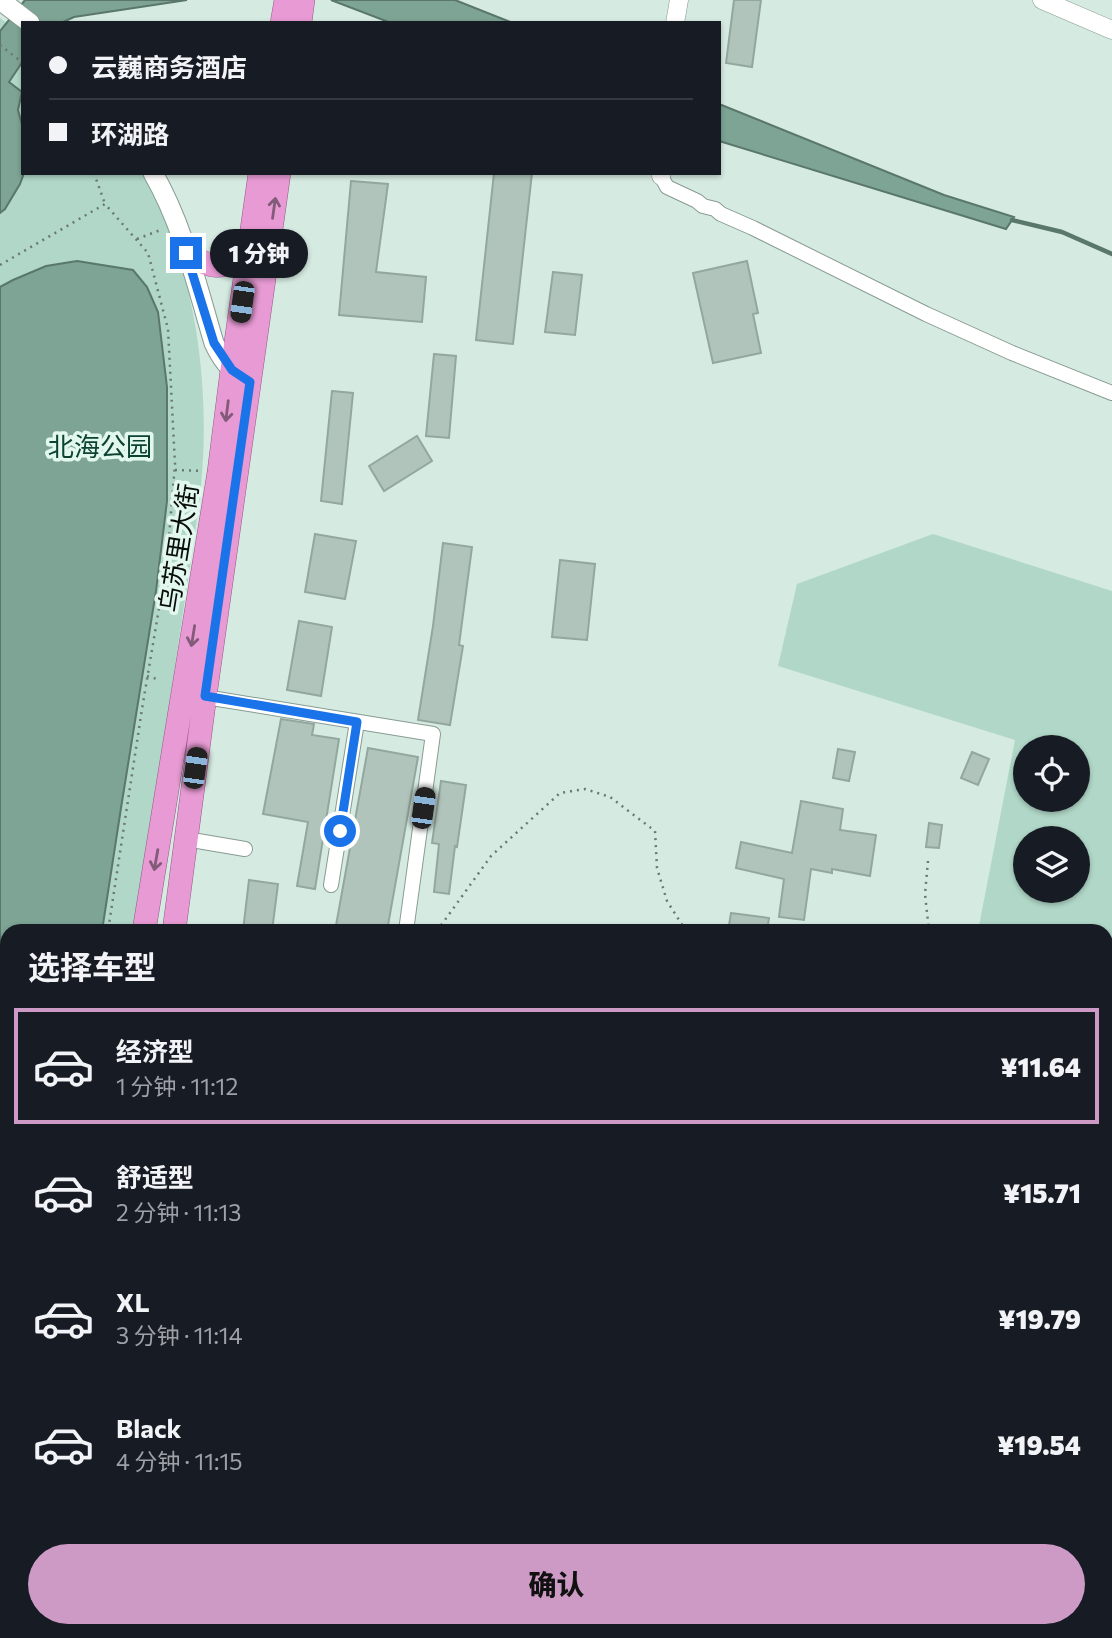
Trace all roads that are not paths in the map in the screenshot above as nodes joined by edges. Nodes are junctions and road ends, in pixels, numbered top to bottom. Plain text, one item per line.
1 (286, 0) edge
2 (303, 0) edge
3 (679, 0) edge
4 (1042, 0) edge
5 (2, 1) edge
6 (27, 21) edge
7 (282, 21) edge
8 (300, 21) edge
9 (675, 21) edge
10 (1112, 30) edge
11 (154, 175) edge
12 (260, 175) edge
13 (279, 175) edge
14 (661, 175) edge
15 (186, 253) junction
16 (248, 257) junction
17 (241, 376) junction
18 (1112, 393) edge
19 (194, 695) junction
20 (357, 722) junction
21 (186, 839) junction
22 (245, 849) dead end
23 (331, 885) dead end
24 (145, 924) edge
25 (175, 924) edge
26 (406, 924) edge

1 - 7 highway
2 - 8 highway
3 - 9 street
4 - 10 street
5 - 6 main road
11 - 15 main road
12 - 16 highway, 乌苏里大街
17 -> 13 highway, 乌苏里大街
14 - 18 street
15 - 16 highway
15 - 17 main road
16 - 17 highway, 乌苏里大街
17 - 19 highway, 乌苏里大街
17 -> 19 highway, 乌苏里大街
19 - 20 street
19 - 21 highway, 乌苏里大街
19 -> 24 highway, 乌苏里大街
20 - 23 street
20 - 26 street
21 - 22 street
21 - 25 highway, 乌苏里大街

